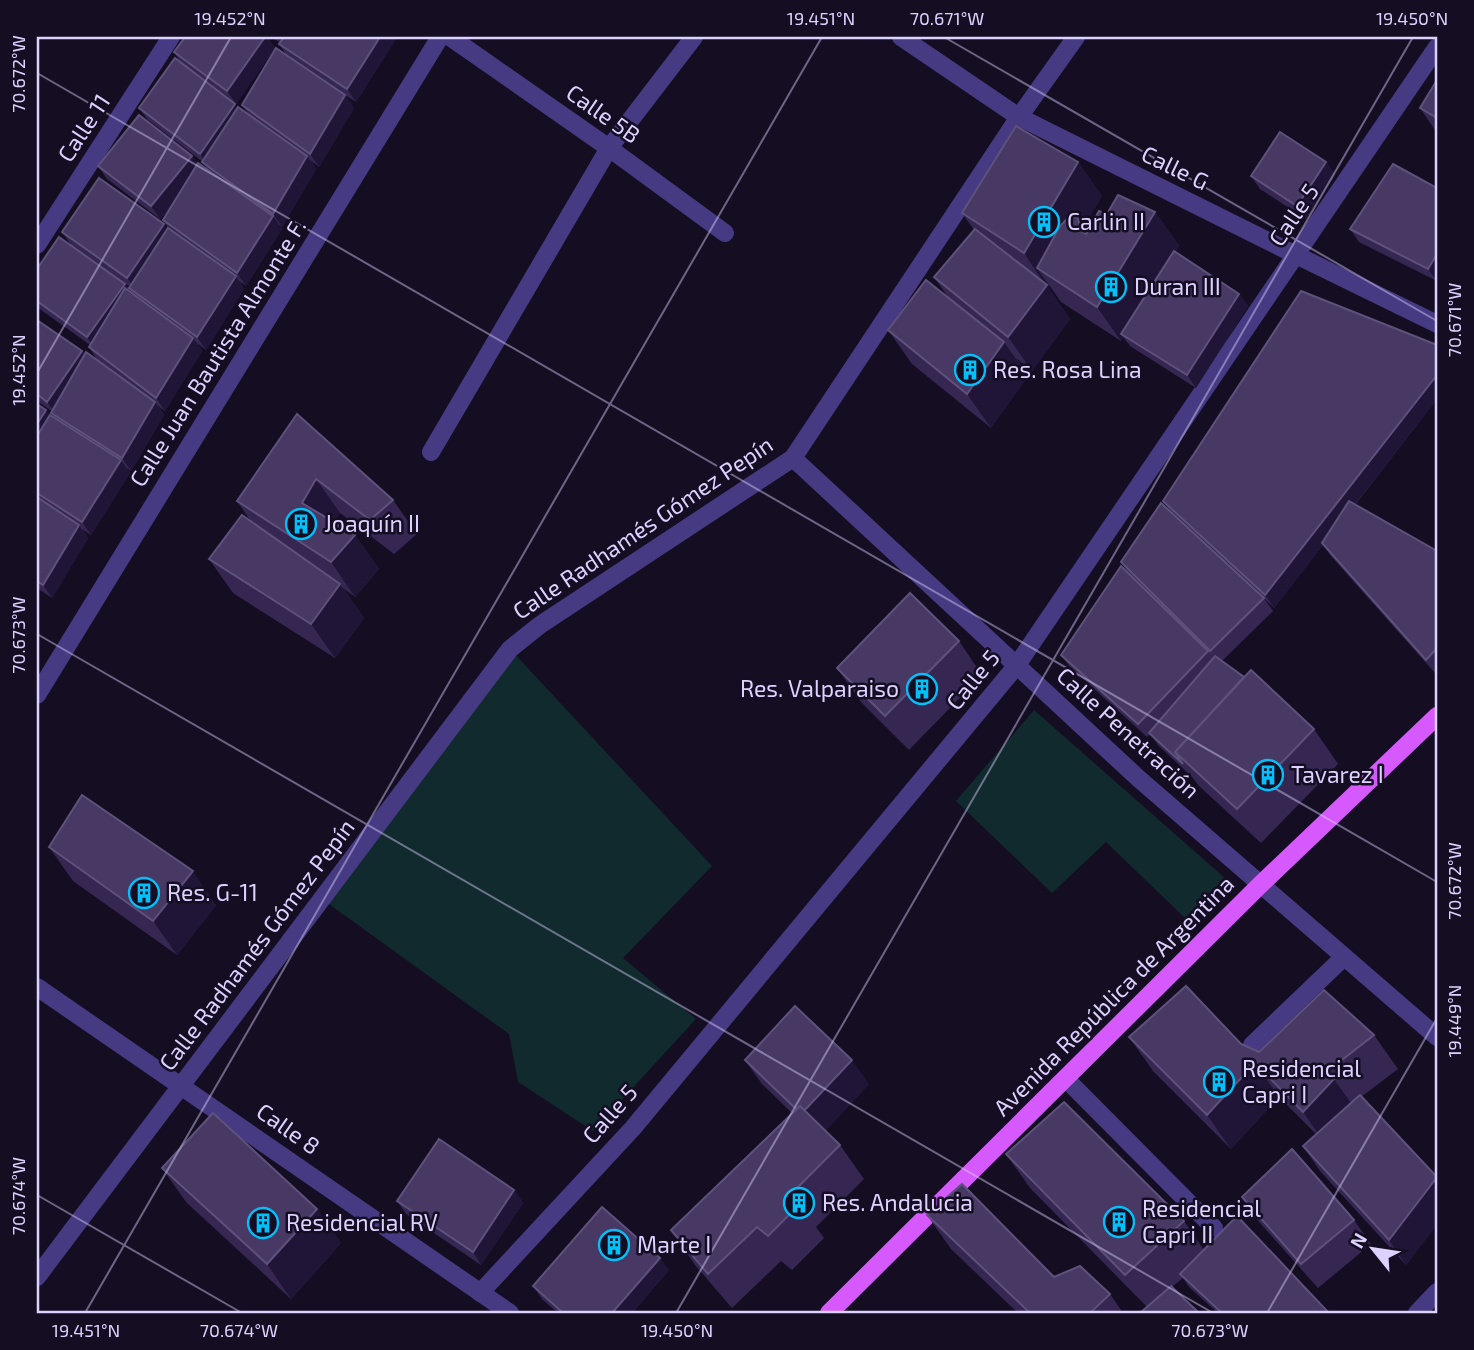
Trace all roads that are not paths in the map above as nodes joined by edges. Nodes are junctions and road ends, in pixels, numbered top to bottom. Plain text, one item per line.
1 (172, 37) edge
2 (440, 37) edge
3 (450, 37) edge
4 (694, 37) edge
5 (901, 37) edge
6 (1076, 37) edge
7 (1437, 47) edge
8 (1019, 117) junction
9 (610, 148) junction
10 (725, 233) dead end
11 (37, 245) edge
12 (1296, 256) junction
13 (1437, 324) edge
14 (430, 452) dead end
15 (793, 458) junction
16 (1017, 665) junction
17 (37, 695) edge
18 (1437, 716) edge
19 (1260, 885) junction
20 (1344, 957) junction
21 (37, 987) edge
22 (1437, 1037) edge
23 (1252, 1045) dead end
24 (1066, 1079) junction
25 (182, 1086) junction
26 (1214, 1228) dead end
27 (37, 1277) edge
28 (480, 1293) junction
29 (1437, 1293) edge
30 (510, 1313) edge
31 (829, 1313) edge
32 (1417, 1313) edge

1 - 11 street, Calle 11
2 - 17 street, Calle Juan Bautista Almonte F.
3 - 9 street, Calle 5B
4 - 9 street
5 - 8 street, Calle G
6 - 8 street, Calle Radhamés Gómez Pepín
7 - 12 street, Calle 5
8 - 12 street, Calle G
8 - 15 street, Calle Radhamés Gómez Pepín
9 - 10 street, Calle 5B
9 - 14 street
12 - 13 street, Calle G
12 - 16 street, Calle 5
15 - 16 street, Calle Penetración
15 - 25 street, Calle Radhamés Gómez Pepín
16 - 19 street, Calle Penetración
16 - 28 street, Calle 5
18 - 19 main road, Avenida República de Argentina
19 - 20 street, Calle Penetración
19 - 24 main road, Avenida República de Argentina
20 - 22 street, Calle Penetración
20 - 23 street
21 - 25 street, Calle 8
24 - 26 street
24 - 31 main road, Avenida República de Argentina
25 - 27 street, Calle Radhamés Gómez Pepín
25 - 28 street, Calle 8
28 - 30 street, Calle 8
29 - 32 street

